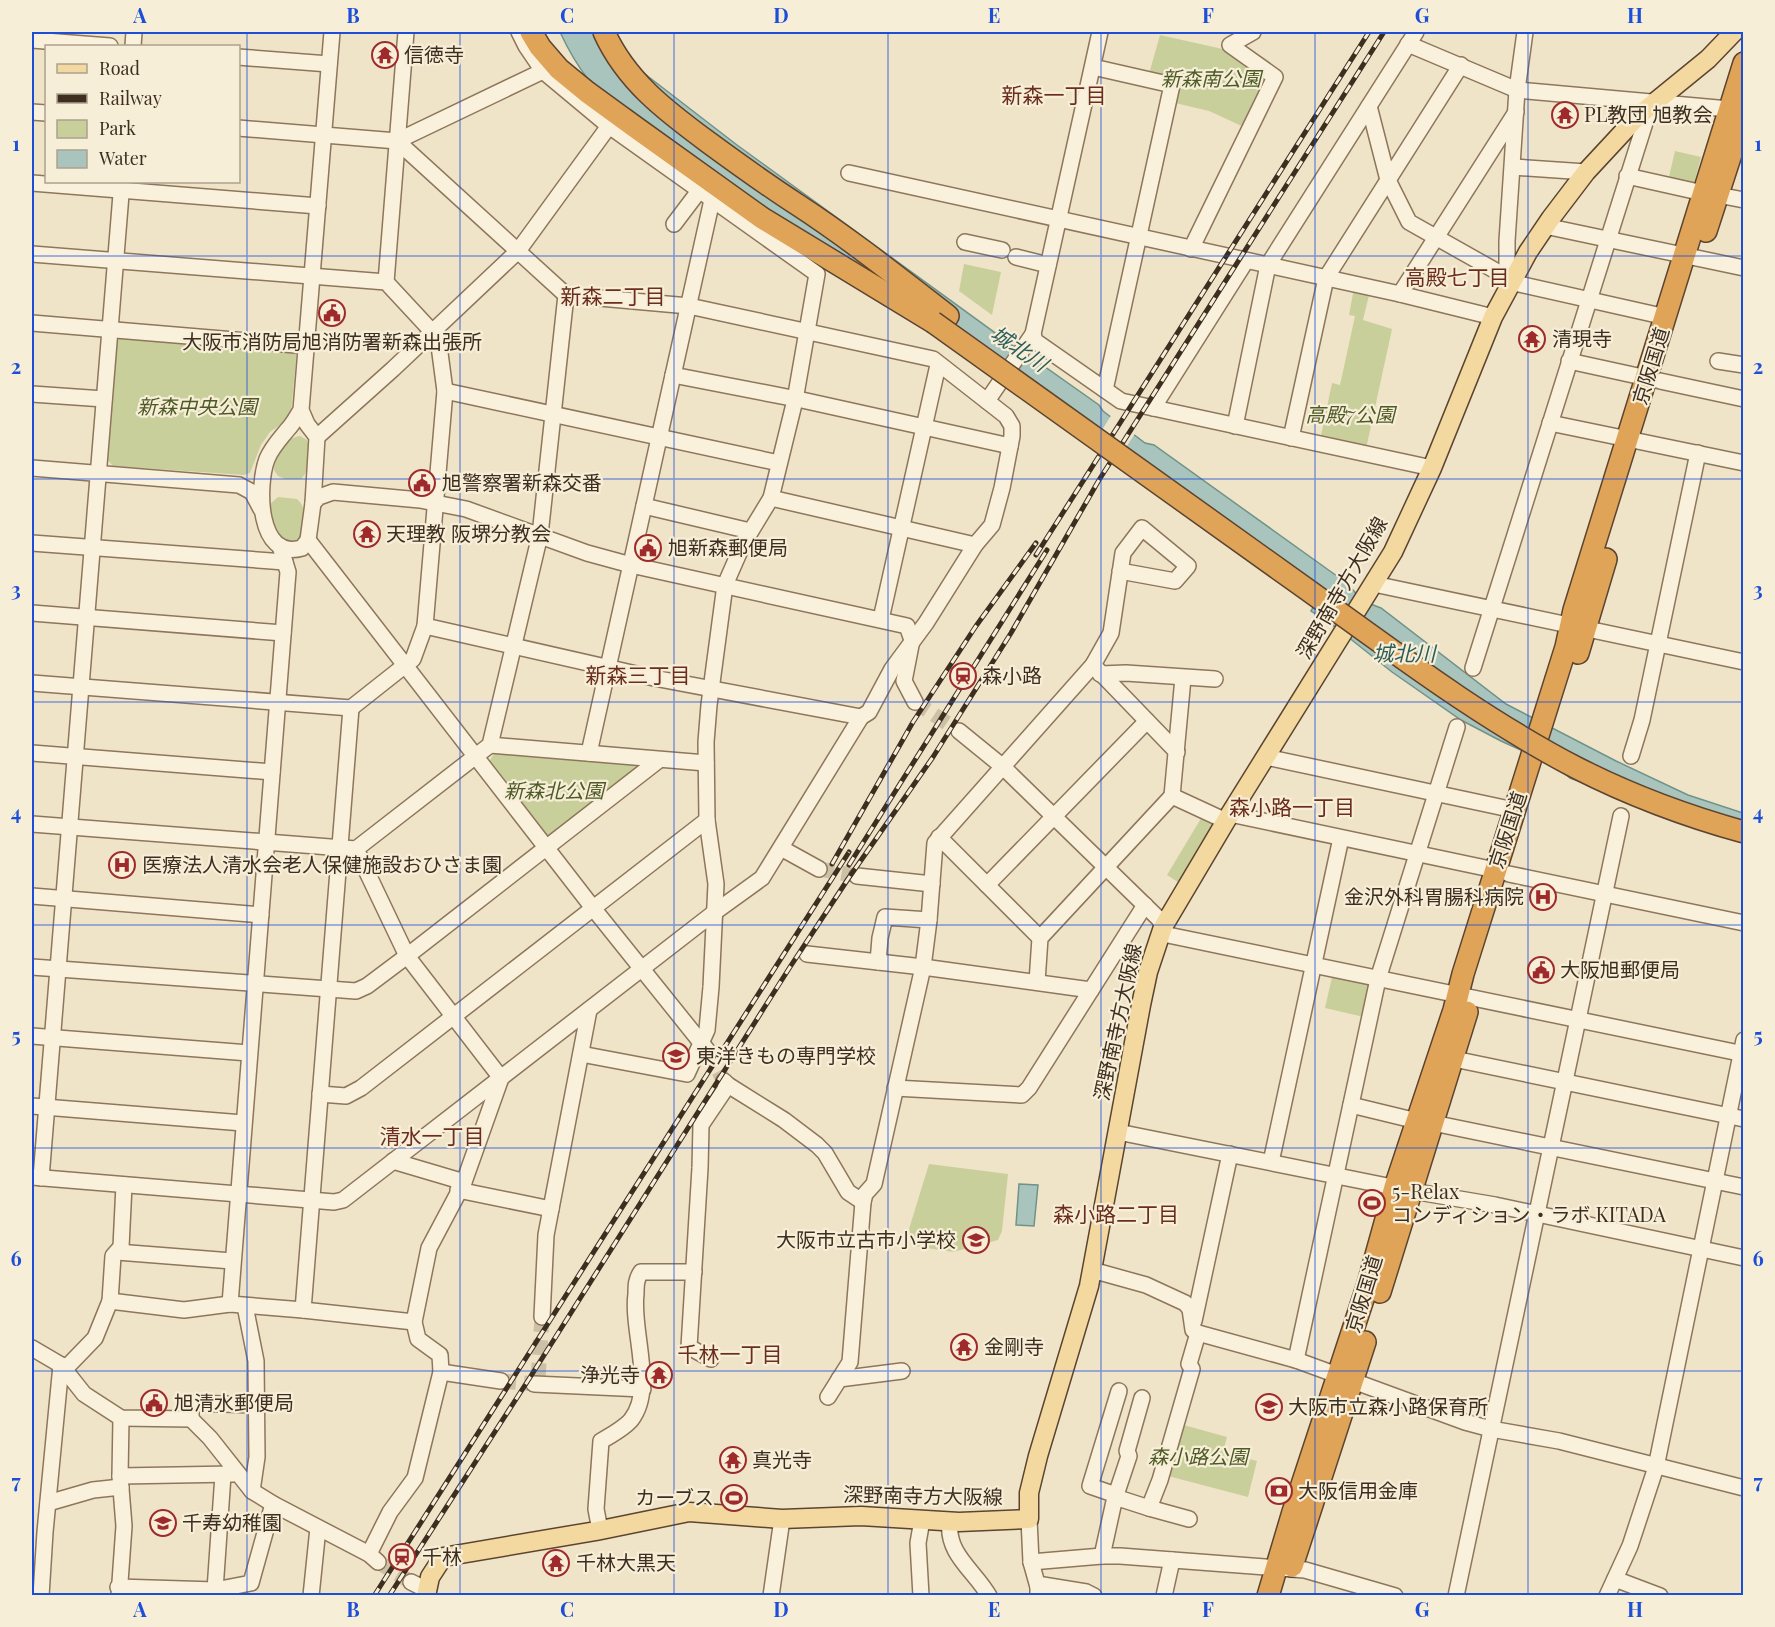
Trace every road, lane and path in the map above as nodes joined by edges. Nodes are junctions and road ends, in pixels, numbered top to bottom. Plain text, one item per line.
1 (332, 32) edge
2 (406, 32) edge
3 (519, 32) edge
4 (531, 32) edge
5 (604, 32) edge
6 (1100, 32) edge
7 (1252, 32) edge
8 (1525, 32) edge
9 (1734, 32) edge
10 (1412, 38) edge
11 (32, 40) edge
12 (97, 45) edge
13 (240, 57) edge
14 (1743, 63) edge
15 (329, 64) junction
16 (1461, 65) junction
17 (1093, 67) junction
18 (543, 71) junction
19 (1517, 90) junction
20 (1653, 104) junction
21 (1370, 106) junction
22 (1516, 112) junction
23 (1736, 112) edge
24 (609, 126) junction
25 (240, 128) edge
26 (324, 135) junction
27 (1740, 136) edge
28 (397, 141) junction
29 (1513, 167) junction
30 (1586, 172) junction
31 (849, 173) dead end
32 (1627, 176) junction
33 (1388, 180) junction
34 (32, 183) edge
35 (122, 186) edge
36 (699, 191) junction
37 (1711, 194) junction
38 (712, 200) junction
39 (1743, 200) edge
40 (318, 206) junction
41 (1058, 220) junction
42 (674, 224) dead end
43 (1545, 226) junction
44 (1435, 237) junction
45 (1138, 238) junction
46 (1607, 238) junction
47 (965, 242) dead end
48 (1191, 249) junction
49 (1002, 250) dead end
50 (518, 251) junction
51 (32, 254) edge
52 (1691, 256) junction
53 (1016, 257) dead end
54 (117, 261) junction
55 (1246, 261) junction
56 (1048, 265) junction
57 (1268, 265) junction
58 (1743, 268) edge
59 (312, 276) junction
60 (1326, 278) junction
61 (1512, 280) junction
62 (386, 282) junction
63 (1400, 294) junction
64 (566, 295) junction
65 (1588, 300) junction
66 (689, 306) junction
67 (1493, 317) junction
68 (1666, 317) junction
69 (32, 323) edge
70 (110, 330) junction
71 (807, 331) junction
72 (433, 332) junction
73 (1031, 338) junction
74 (307, 345) junction
75 (1718, 361) dead end
76 (1569, 362) junction
77 (938, 365) junction
78 (1743, 365) edge
79 (673, 375) junction
80 (1654, 380) junction
81 (1105, 390) junction
82 (445, 391) junction
83 (32, 394) edge
84 (991, 395) junction
85 (104, 399) junction
86 (1743, 399) edge
87 (795, 400) junction
88 (1153, 408) junction
89 (302, 410) junction
90 (554, 415) junction
91 (1550, 423) junction
92 (1235, 426) junction
93 (925, 427) junction
94 (289, 429) junction
95 (314, 433) junction
96 (659, 437) junction
97 (1291, 438) junction
98 (1635, 441) junction
99 (1010, 446) junction
100 (1698, 453) junction
101 (779, 463) junction
102 (1743, 463) edge
103 (32, 468) edge
104 (1432, 468) junction
105 (263, 472) junction
106 (99, 473) junction
107 (239, 485) junction
108 (771, 498) junction
109 (435, 502) junction
110 (313, 503) junction
111 (644, 507) junction
112 (261, 509) junction
113 (902, 527) junction
114 (750, 531) junction
115 (540, 535) junction
116 (32, 543) edge
117 (305, 544) junction
118 (975, 545) junction
119 (280, 546) junction
120 (93, 547) junction
121 (631, 565) junction
122 (287, 567) junction
123 (1120, 571) dead end
124 (724, 585) junction
125 (1373, 586) junction
126 (1493, 609) junction
127 (32, 613) edge
128 (87, 617) junction
129 (881, 619) junction
130 (425, 626) junction
131 (1578, 627) junction
132 (283, 633) junction
133 (912, 640) junction
134 (1657, 644) junction
135 (514, 646) junction
136 (1743, 662) edge
137 (406, 665) junction
138 (1473, 668) dead end
139 (608, 669) junction
140 (1096, 669) junction
141 (1183, 678) junction
142 (1215, 679) dead end
143 (32, 682) edge
144 (82, 686) junction
145 (711, 689) junction
146 (278, 702) junction
147 (915, 702) tunnel mouth
148 (351, 708) junction
149 (861, 717) junction
150 (1147, 721) junction
151 (1457, 727) dead end
152 (959, 731) tunnel mouth
153 (490, 745) junction
154 (1177, 752) junction
155 (32, 753) edge
156 (589, 753) junction
157 (75, 756) junction
158 (477, 756) junction
159 (1631, 756) dead end
160 (1266, 757) junction
161 (659, 760) junction
162 (706, 763) junction
163 (1002, 766) junction
164 (1533, 770) junction
165 (272, 772) junction
166 (1435, 793) junction
167 (1172, 796) junction
168 (1514, 810) junction
169 (1621, 816) dead end
170 (1053, 817) junction
171 (1228, 818) junction
172 (1743, 818) edge
173 (707, 820) junction
174 (32, 824) edge
175 (70, 827) junction
176 (1743, 832) edge
177 (939, 837) junction
178 (1341, 838) junction
179 (267, 843) junction
180 (547, 847) junction
181 (781, 848) junction
182 (340, 849) junction
183 (356, 849) junction
184 (1417, 853) junction
185 (1105, 867) junction
186 (819, 869) tunnel mouth
187 (1502, 872) junction
188 (857, 876) tunnel mouth
189 (932, 884) junction
190 (987, 885) junction
191 (1605, 894) junction
192 (32, 896) edge
193 (64, 899) junction
194 (1145, 905) junction
195 (593, 908) junction
196 (715, 912) junction
197 (261, 915) junction
198 (929, 920) junction
199 (1743, 923) edge
200 (1163, 927) junction
201 (1040, 938) junction
202 (807, 954) dead end
203 (407, 956) junction
204 (879, 962) junction
205 (1314, 966) junction
206 (32, 967) edge
207 (923, 967) junction
208 (58, 969) junction
209 (642, 969) junction
210 (1378, 979) junction
211 (1037, 982) junction
212 (255, 984) junction
213 (329, 990) junction
214 (1091, 990) junction
215 (1464, 996) junction
216 (590, 1010) junction
217 (453, 1017) junction
218 (1577, 1020) junction
219 (32, 1036) edge
220 (53, 1038) junction
221 (705, 1047) junction
222 (1742, 1049) edge
223 (249, 1053) junction
224 (581, 1054) junction
225 (1454, 1059) junction
226 (501, 1078) junction
227 (1565, 1081) junction
228 (895, 1088) junction
229 (320, 1094) junction
230 (1351, 1105) junction
231 (32, 1106) edge
232 (47, 1107) junction
233 (1727, 1115) junction
234 (1743, 1119) edge
235 (1425, 1122) junction
236 (243, 1123) junction
237 (1118, 1132) junction
238 (1551, 1147) junction
239 (1230, 1154) junction
240 (393, 1161) junction
241 (1271, 1162) junction
242 (1336, 1175) junction
243 (36, 1178) edge
244 (1713, 1181) junction
245 (124, 1185) junction
246 (461, 1186) junction
247 (1743, 1187) edge
248 (1403, 1189) junction
249 (238, 1194) junction
250 (313, 1200) junction
251 (862, 1202) junction
252 (551, 1209) junction
253 (1537, 1215) junction
254 (1699, 1249) junction
255 (117, 1252) junction
256 (1743, 1258) edge
257 (232, 1261) junction
258 (1092, 1270) junction
259 (694, 1272) junction
260 (110, 1301) junction
261 (237, 1305) junction
262 (303, 1310) junction
263 (542, 1317) tunnel mouth
264 (414, 1323) junction
265 (1195, 1330) junction
266 (32, 1348) edge
267 (711, 1359) dead end
268 (1296, 1360) junction
269 (63, 1367) junction
270 (902, 1371) dead end
271 (441, 1372) junction
272 (1346, 1378) junction
273 (839, 1379) junction
274 (501, 1381) tunnel mouth
275 (537, 1382) tunnel mouth
276 (643, 1389) junction
277 (1119, 1391) dead end
278 (828, 1397) dead end
279 (1142, 1398) dead end
280 (256, 1406) junction
281 (121, 1418) junction
282 (191, 1419) junction
283 (1491, 1429) junction
284 (1656, 1467) junction
285 (231, 1475) junction
286 (120, 1481) junction
287 (1743, 1488) edge
288 (252, 1491) junction
289 (1115, 1496) junction
290 (48, 1503) junction
291 (273, 1504) junction
292 (1149, 1508) junction
293 (1029, 1513) junction
294 (783, 1519) junction
295 (1189, 1519) dead end
296 (922, 1520) junction
297 (950, 1522) junction
298 (318, 1528) junction
299 (600, 1530) junction
300 (38, 1531) edge
301 (1102, 1556) junction
302 (1172, 1560) junction
303 (1031, 1562) junction
304 (1284, 1569) junction
305 (1615, 1579) junction
306 (421, 1589) edge
307 (1037, 1589) edge
308 (118, 1591) edge
309 (1366, 1591) edge
310 (216, 1593) edge
311 (41, 1596) edge
312 (311, 1596) edge
313 (771, 1596) edge
314 (921, 1596) edge
315 (989, 1596) edge
316 (1094, 1596) edge
317 (1164, 1596) edge
318 (1268, 1596) edge
319 (1283, 1596) edge
320 (1395, 1596) edge
321 (1456, 1596) edge
322 (1607, 1596) edge
323 (1660, 1596) edge

1 - 15 street
2 - 28 street
3 - 18 street
4 - 176 highway, bridge
5 - 172 highway
6 - 17 street
7 - 48 street
8 - 19 street
9 - 20 main road, 深野南寺方大阪線
10 - 16 street
10 - 21 street
11 - 12 street
13 - 15 street
14 - 23 highway, 京阪国道
15 - 26 street
16 - 19 street
16 - 33 street
17 - 41 street
17 - 45 street
18 - 24 street
18 - 28 street
19 - 20 street
19 - 22 street
20 - 23 street
20 - 30 main road, 深野南寺方大阪線
20 - 32 street
21 - 33 street
21 - 57 street
22 - 29 street
22 - 44 street
23 - 27 highway, 京阪国道
23 - 37 highway, 京阪国道
24 - 36 street
24 - 50 street
25 - 26 street
26 - 28 street
26 - 40 street
27 - 37 highway, 京阪国道
28 - 50 street
28 - 62 street
29 - 30 street
29 - 61 street
30 - 43 main road, 深野南寺方大阪線
31 - 41 street
32 - 37 street
32 - 46 street
33 - 44 street
33 - 60 street
34 - 35 street
35 - 40 street
35 - 54 street
36 - 38 street
36 - 42 street
37 - 39 street
37 - 52 highway, 京阪国道
38 - 66 street
38 - 71 street
40 - 59 street
41 - 45 street
41 - 56 street
43 - 46 street
43 - 61 main road, 深野南寺方大阪線
44 - 61 street
44 - 63 street
45 - 48 street
45 - 81 street
46 - 52 street
46 - 65 street
47 - 49 street
48 - 55 street
50 - 64 street
50 - 72 street
51 - 54 street
52 - 58 street
52 - 68 highway, 京阪国道
52 - 80 highway, 京阪国道
53 - 56 street
54 - 59 street
54 - 70 street
55 - 57 street
55 - 88 street
56 - 73 street
57 - 60 street
57 - 92 street
59 - 62 street
59 - 74 street
60 - 63 street
60 - 97 street
61 - 65 street
61 - 67 main road, 深野南寺方大阪線
62 - 72 street
63 - 67 street
64 - 66 street
64 - 90 street
65 - 68 street
65 - 76 street
66 - 71 street
66 - 79 street
67 - 104 main road, 深野南寺方大阪線
68 - 80 highway, 京阪国道
69 - 70 street
70 - 74 street
70 - 85 street
71 - 77 street
71 - 87 street
72 - 82 street
72 - 95 street
73 - 81 street
73 - 84 street
74 - 89 street
75 - 78 street
76 - 80 street
76 - 91 street
77 - 84 street
77 - 93 street
79 - 87 street
79 - 96 street
80 - 86 street
80 - 98 highway, 京阪国道
81 - 88 street
82 - 90 street
82 - 109 street
83 - 85 street
84 - 99 street
85 - 106 street
87 - 93 street
87 - 101 street
88 - 92 street
89 - 94 street
89 - 95 street
90 - 96 street
90 - 115 street
91 - 98 street
91 - 126 street
92 - 97 street
93 - 99 street
93 - 113 street
94 - 95 street
94 - 105 street
95 - 110 street
96 - 101 street
96 - 111 street
97 - 104 street
98 - 100 street
98 - 131 highway, 京阪国道
99 - 118 street
100 - 102 street
100 - 134 street
101 - 108 street
103 - 106 street
104 - 125 main road, 深野南寺方大阪線
105 - 107 street
105 - 112 street
106 - 107 street
106 - 120 street
107 - 112 street
108 - 113 street
108 - 114 street
109 - 110 street
109 - 115 street
109 - 130 street
110 - 117 street
111 - 114 street
111 - 121 street
112 - 119 street
113 - 118 street
113 - 129 street
114 - 124 street
115 - 121 street
115 - 135 street
116 - 120 street
117 - 119 street
117 - 122 street
117 - 137 street
118 - 133 street
119 - 122 street
120 - 122 street
120 - 128 street
121 - 124 street
121 - 139 street
122 - 132 street
123 - 140 street
124 - 129 street
124 - 145 street
125 - 126 street
125 - 160 main road, 深野南寺方大阪線
126 - 131 street
126 - 138 street
127 - 128 street
128 - 132 street
128 - 144 street
129 - 133 street
130 - 135 street
130 - 137 street
131 - 134 street
131 - 164 highway, 京阪国道
132 - 146 street
133 - 147 street
133 - 149 street
134 - 136 street
134 - 159 street
135 - 139 street
135 - 153 street
137 - 148 street
137 - 158 street
139 - 145 street
139 - 156 street
140 - 141 street
140 - 150 street
140 - 163 street
141 - 142 street
141 - 154 street
143 - 144 street
144 - 146 street
144 - 157 street
145 - 149 street
145 - 162 street
146 - 148 street
146 - 165 street
148 - 182 street
149 - 181 street
150 - 154 street
150 - 170 street
151 - 166 street
152 - 163 street
153 - 156 street
153 - 158 street
154 - 167 street
155 - 157 street
156 - 161 street
157 - 165 street
157 - 175 street
158 - 180 street
158 - 183 street
160 - 166 street
160 - 171 main road, 深野南寺方大阪線
161 - 162 street
161 - 180 street
162 - 173 street
163 - 170 street
163 - 177 street
164 - 168 highway, 京阪国道
164 - 187 highway, 京阪国道
165 - 179 street
166 - 168 street
166 - 184 street
167 - 171 street
167 - 185 street
168 - 187 highway, 京阪国道
169 - 191 street
170 - 185 street
170 - 190 street
171 - 178 street
171 - 200 main road, 深野南寺方大阪線
173 - 195 street
173 - 196 street
174 - 175 street
175 - 179 street
175 - 193 street
177 - 189 street
177 - 190 street
178 - 184 street
178 - 205 street
179 - 182 street
179 - 197 street
180 - 195 street
180 - 203 street
181 - 186 street
181 - 196 street
182 - 183 street
182 - 213 street
183 - 203 street
184 - 187 street
184 - 210 street
185 - 194 street
185 - 201 street
187 - 191 street
187 - 215 highway, 京阪国道
188 - 189 street
189 - 198 street
190 - 201 street
191 - 199 street
191 - 218 street
192 - 193 street
193 - 197 street
193 - 208 street
194 - 200 street
194 - 214 street
195 - 209 street
195 - 217 street
196 - 209 street
196 - 221 street
197 - 212 street
198 - 204 street
198 - 207 street
200 - 205 street
200 - 237 main road, 深野南寺方大阪線
201 - 211 street
202 - 204 street
203 - 213 street
203 - 217 street
204 - 207 street
205 - 210 street
205 - 241 street
206 - 208 street
207 - 211 street
207 - 228 street
208 - 212 street
208 - 220 street
209 - 216 street
209 - 221 street
210 - 215 street
210 - 230 street
211 - 214 street
212 - 213 street
212 - 223 street
213 - 229 street
214 - 228 street
215 - 218 street
215 - 225 highway, 京阪国道
215 - 235 highway, 京阪国道
216 - 224 street
216 - 226 street
217 - 226 street
217 - 229 street
218 - 222 street
218 - 227 street
219 - 220 street
220 - 223 street
220 - 232 street
221 - 224 street
222 - 233 street
223 - 236 street
224 - 252 street
225 - 227 street
225 - 235 highway, 京阪国道
226 - 240 street
226 - 246 street
227 - 233 street
227 - 238 street
228 - 251 street
229 - 250 street
230 - 235 street
230 - 242 street
231 - 232 street
232 - 236 street
232 - 243 street
233 - 234 street
233 - 244 street
235 - 238 street
235 - 248 highway, 京阪国道
236 - 249 street
237 - 239 street
237 - 258 main road, 深野南寺方大阪線
238 - 244 street
238 - 253 street
239 - 241 street
239 - 265 street
240 - 246 street
240 - 250 street
241 - 242 street
242 - 248 street
242 - 268 street
243 - 245 street
244 - 247 street
244 - 254 street
245 - 249 street
245 - 255 street
246 - 252 street
246 - 264 street
248 - 253 street
248 - 272 highway, 京阪国道
249 - 250 street
249 - 257 street
250 - 262 street
251 - 259 street
251 - 273 street
252 - 263 street
253 - 254 street
253 - 283 street
254 - 256 street
254 - 284 street
255 - 257 street
255 - 260 street
257 - 261 street
258 - 265 street
258 - 293 main road, 深野南寺方大阪線
259 - 267 street
259 - 276 street
260 - 261 street
260 - 269 street
261 - 262 street
261 - 280 street
262 - 264 street
264 - 271 street
265 - 268 street
265 - 292 street
266 - 269 street
268 - 272 street
269 - 281 street
269 - 290 street
270 - 273 street
271 - 274 street
271 - 298 street
272 - 283 street
272 - 304 highway, 京阪国道
273 - 278 street
275 - 276 street
276 - 299 street
277 - 289 street
279 - 289 street
280 - 282 street
280 - 288 street
281 - 282 street
281 - 286 street
282 - 285 street
283 - 284 street
283 - 321 street
284 - 287 street
284 - 305 street
285 - 286 street
285 - 288 street
285 - 310 street
286 - 290 street
286 - 308 street
288 - 291 street
289 - 292 street
289 - 301 street
290 - 300 street
291 - 298 street
291 - 310 street
292 - 295 street
293 - 297 main road, 深野南寺方大阪線
293 - 303 street
294 - 296 main road, 深野南寺方大阪線
294 - 299 main road, 深野南寺方大阪線
294 - 313 street
296 - 297 main road, 深野南寺方大阪線
296 - 314 street
297 - 315 street
298 - 312 street
299 - 306 main road, 深野南寺方大阪線
300 - 311 street
301 - 302 street
301 - 303 street
302 - 304 street
302 - 317 street
303 - 307 street
304 - 309 street
304 - 318 highway, 京阪国道
304 - 319 highway, 京阪国道
305 - 322 street
305 - 323 street
307 - 316 street
308 - 310 street
309 - 320 street

